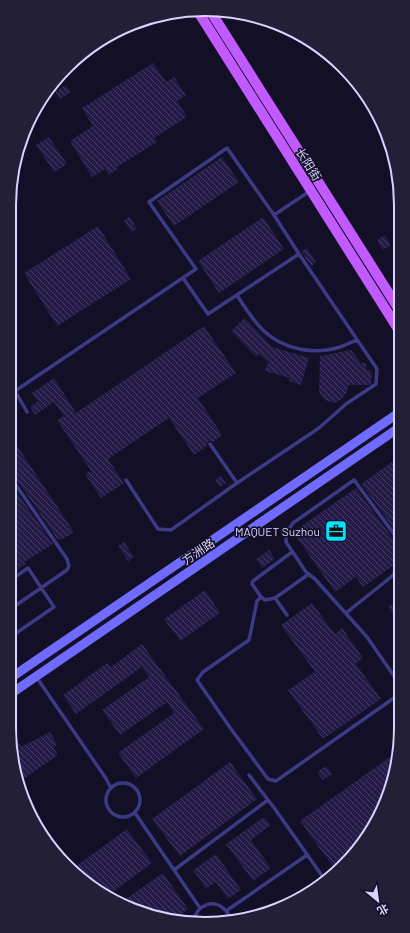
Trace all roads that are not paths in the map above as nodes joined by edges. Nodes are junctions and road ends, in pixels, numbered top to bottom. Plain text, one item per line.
1 (201, 16) edge
2 (215, 16) edge
3 (311, 191) junction
4 (274, 215) junction
5 (299, 254) junction
6 (183, 278) junction
7 (237, 296) junction
8 (394, 301) edge
9 (394, 322) edge
10 (357, 340) junction
11 (16, 390) edge
12 (16, 393) edge
13 (27, 412) dead end
14 (394, 416) edge
15 (394, 431) edge
16 (210, 444) dead end
17 (126, 480) dead end
18 (237, 483) junction
19 (16, 485) edge
20 (394, 534) edge
21 (292, 552) junction
22 (394, 573) edge
23 (308, 574) junction
24 (16, 576) edge
25 (41, 587) junction
26 (261, 597) junction
27 (275, 598) junction
28 (16, 605) edge
29 (346, 613) junction
30 (287, 615) dead end
31 (16, 633) edge
32 (16, 674) edge
33 (394, 676) edge
34 (36, 677) junction
35 (16, 690) edge
36 (394, 698) edge
37 (249, 775) dead end
38 (111, 788) junction
39 (268, 800) junction
40 (135, 813) junction
41 (307, 855) junction
42 (174, 870) junction
43 (322, 876) edge
44 (200, 908) junction
45 (226, 911) junction
46 (228, 915) edge
47 (195, 917) edge

1 - 3 main road, 长阳街
2 - 8 main road, 长阳街
3 - 4 lane
3 - 9 main road, 长阳街
4 - 5 lane
4 - 6 lane
5 - 7 lane
5 - 10 lane
6 - 7 lane
6 - 11 lane
7 - 10 lane
10 - 18 lane
12 - 13 lane
14 - 32 main road, 方洲路
15 - 34 main road, 方洲路
16 - 18 lane
17 - 18 lane
19 - 25 lane
20 - 21 lane
21 - 23 lane
21 - 26 lane
22 - 29 lane
23 - 27 lane
23 - 29 lane
24 - 25 lane
25 - 28 lane
25 - 31 lane
26 - 27 lane
26 - 36 lane
27 - 30 lane
29 - 33 lane
34 - 35 main road, 方洲路
34 - 38 lane
37 - 39 lane
38 - 40 lane
38 - 40 lane
39 - 41 lane
39 - 42 lane
40 - 42 lane
41 - 43 lane
41 - 45 lane
42 - 44 lane
44 - 45 lane
44 - 47 lane
45 - 46 lane

